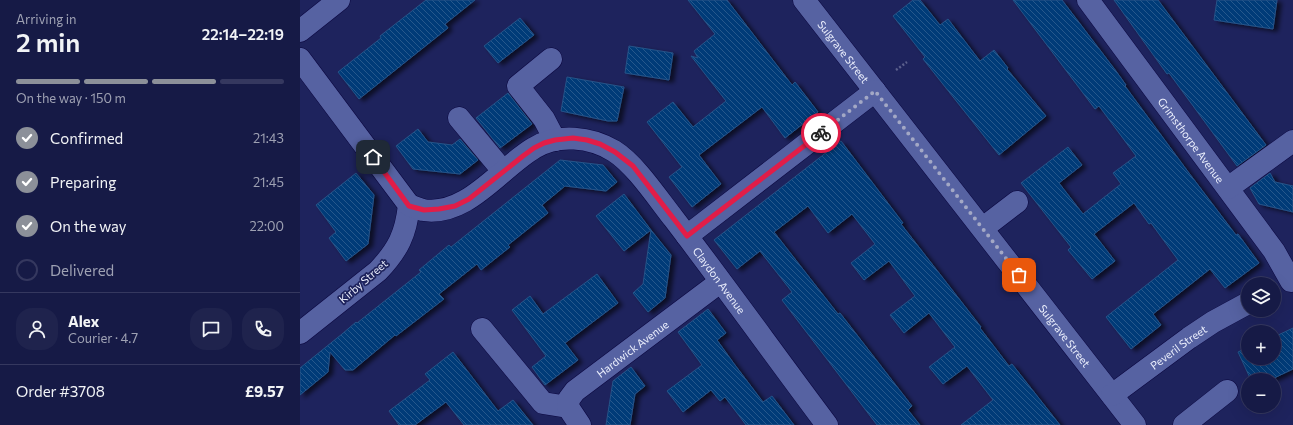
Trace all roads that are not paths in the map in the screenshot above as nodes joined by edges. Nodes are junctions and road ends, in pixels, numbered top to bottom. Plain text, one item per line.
1 (339, 0) edge
2 (804, 0) edge
3 (1088, 0) edge
4 (300, 30) edge
5 (300, 59) edge
6 (551, 59) dead end
7 (875, 91) junction
8 (459, 118) dead end
9 (555, 140) junction
10 (1293, 141) edge
11 (504, 172) junction
12 (1228, 188) junction
13 (1017, 202) dead end
14 (409, 206) junction
15 (983, 228) junction
16 (687, 236) junction
17 (720, 282) junction
18 (1286, 284) edge
19 (1241, 308) edge
20 (482, 329) dead end
21 (300, 333) edge
22 (1227, 391) dead end
23 (1112, 395) junction
24 (568, 407) junction
25 (580, 425) edge
26 (828, 425) edge
27 (1136, 425) edge
28 (1184, 425) edge

1 - 4 street
2 - 7 street, Sulgrave Street
3 - 12 street, Grimsthorpe Avenue
5 - 14 street
6 - 9 street
7 - 15 street, Sulgrave Street
7 - 16 street
8 - 11 street
9 - 11 street, Claydon Avenue
9 - 16 street, Claydon Avenue
10 - 12 street
11 - 14 street, Claydon Avenue
12 - 18 street, Grimsthorpe Avenue
13 - 15 street
14 - 21 street, Kirby Street
15 - 23 street, Sulgrave Street
16 - 17 street, Claydon Avenue
17 - 24 street, Hardwick Avenue
17 - 26 street, Claydon Avenue
19 - 23 street, Peveril Street
20 - 24 street
22 - 28 street
23 - 27 street, Sulgrave Street
24 - 25 street

